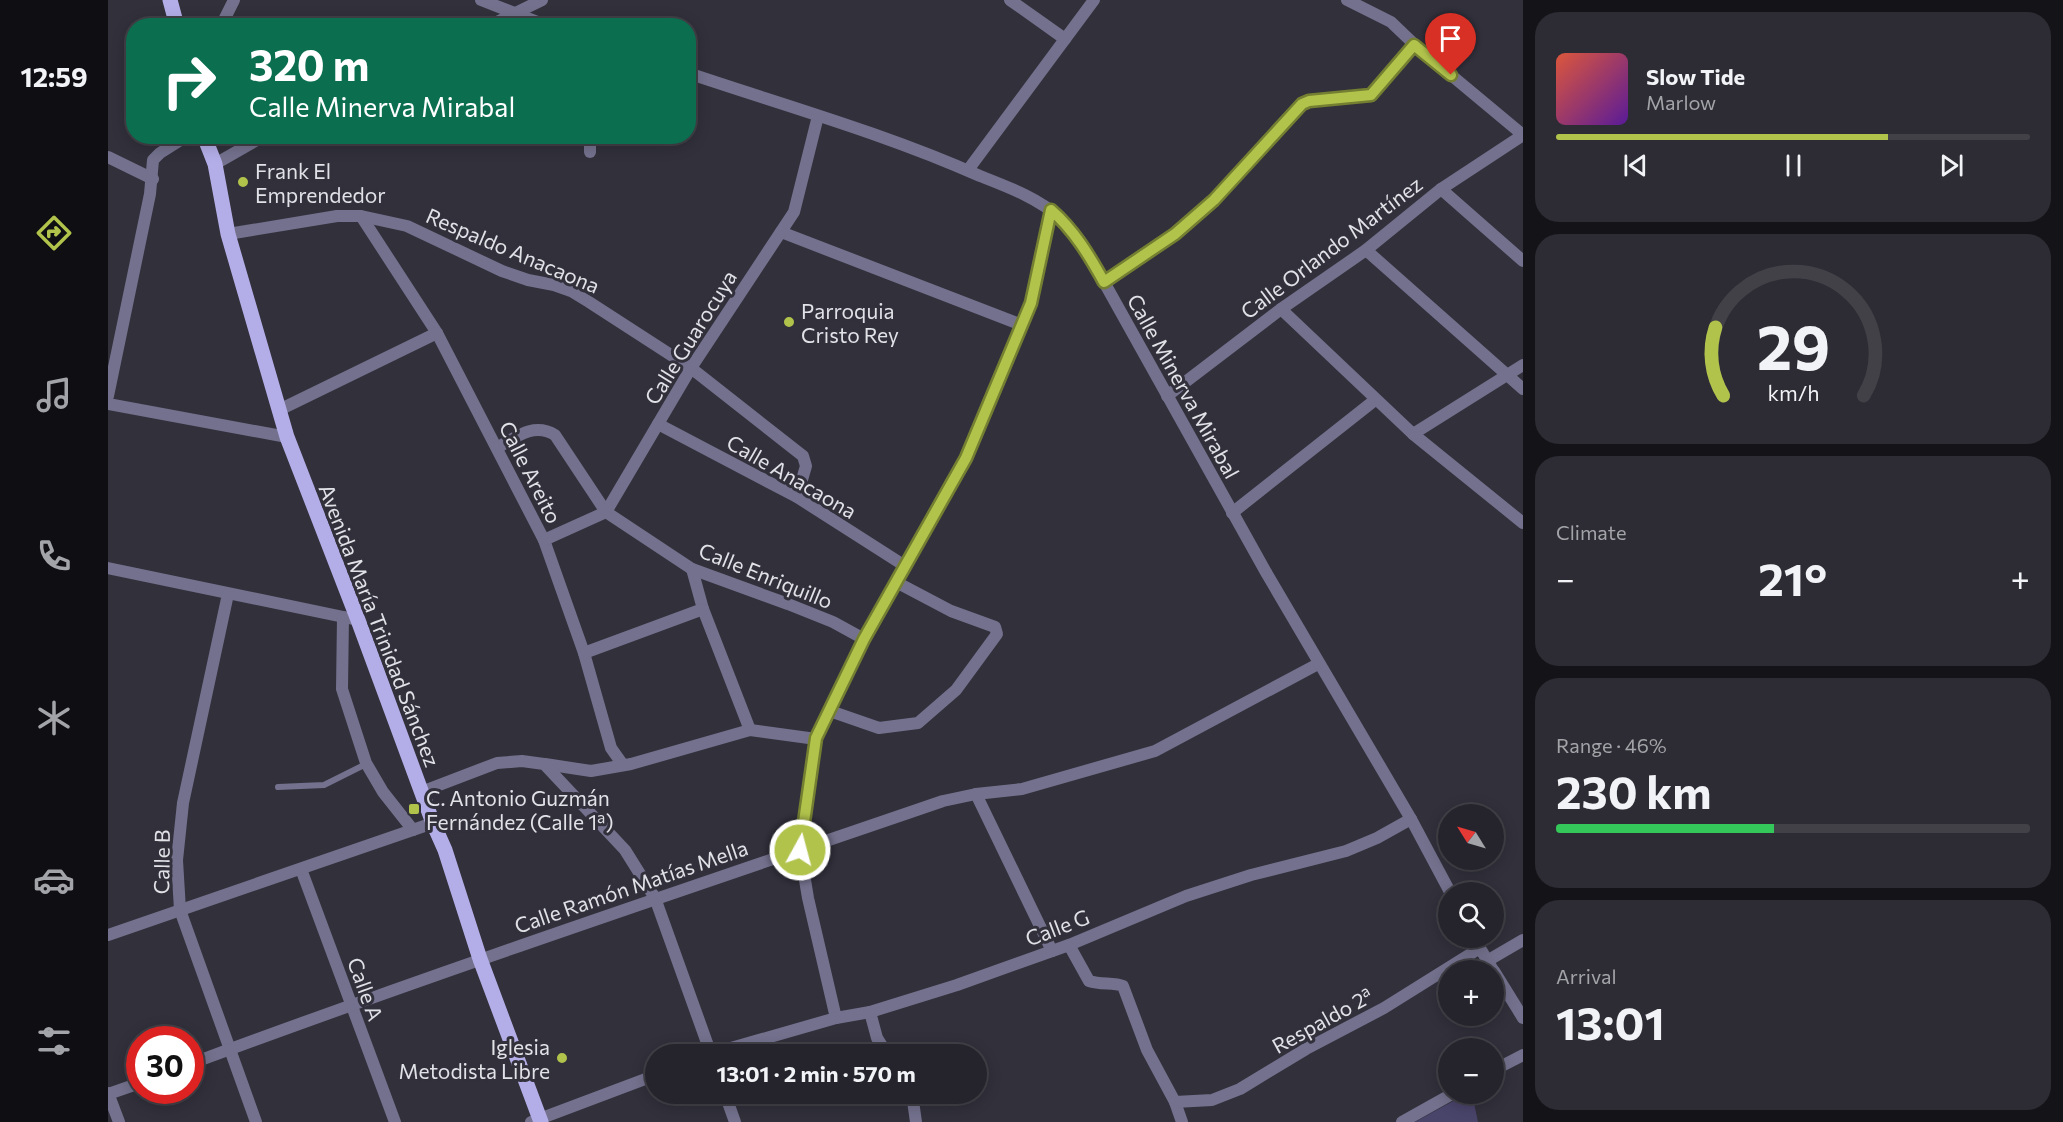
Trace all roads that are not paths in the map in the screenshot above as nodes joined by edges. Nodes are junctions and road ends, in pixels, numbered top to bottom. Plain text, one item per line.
1 (170, 0) edge
2 (234, 0) edge
3 (482, 0) edge
4 (542, 0) edge
5 (1010, 0) edge
6 (1094, 0) edge
7 (1347, 0) edge
8 (514, 14) junction
9 (175, 18) edge
10 (225, 18) edge
11 (506, 18) edge
12 (525, 18) edge
13 (1065, 39) junction
14 (1414, 45) junction
15 (696, 76) edge
16 (818, 116) junction
17 (1523, 135) edge
18 (174, 144) edge
19 (207, 144) edge
20 (250, 144) edge
21 (590, 144) edge
22 (590, 152) dead end
23 (108, 157) edge
24 (215, 164) junction
25 (968, 170) junction
26 (153, 179) junction
27 (1441, 189) junction
28 (1051, 210) junction
29 (361, 216) junction
30 (782, 231) junction
31 (228, 234) junction
32 (1366, 250) junction
33 (1523, 261) edge
34 (1104, 282) junction
35 (1281, 309) junction
36 (1022, 325) junction
37 (437, 333) junction
38 (1523, 365) edge
39 (691, 368) junction
40 (1508, 375) junction
41 (1523, 389) edge
42 (108, 396) edge
43 (1167, 396) junction
44 (1375, 400) junction
45 (108, 404) edge
46 (279, 410) junction
47 (658, 424) junction
48 (1413, 434) junction
49 (287, 437) junction
50 (497, 448) junction
51 (797, 497) junction
52 (606, 512) junction
53 (1232, 513) junction
54 (1523, 523) edge
55 (544, 540) junction
56 (905, 566) junction
57 (108, 568) edge
58 (692, 569) junction
59 (896, 582) junction
60 (228, 594) junction
61 (703, 609) junction
62 (350, 618) junction
63 (864, 639) junction
64 (584, 653) junction
65 (1318, 664) junction
66 (830, 711) junction
67 (750, 730) junction
68 (816, 738) junction
69 (366, 763) junction
70 (544, 764) junction
71 (623, 765) junction
72 (278, 787) dead end
73 (421, 792) junction
74 (976, 794) junction
75 (1411, 819) junction
76 (433, 823) junction
77 (413, 830) junction
78 (800, 850) junction
79 (301, 869) junction
80 (1445, 882) edge
81 (655, 898) junction
82 (180, 910) junction
83 (108, 935) edge
84 (1523, 940) edge
85 (1069, 945) junction
86 (1470, 948) edge
87 (1052, 951) junction
88 (480, 959) junction
89 (1501, 960) edge
90 (1504, 987) edge
91 (351, 1004) junction
92 (870, 1012) junction
93 (836, 1018) junction
94 (1523, 1018) edge
95 (706, 1044) edge
96 (745, 1044) edge
97 (881, 1044) edge
98 (230, 1049) junction
99 (1523, 1055) edge
100 (204, 1059) edge
101 (1504, 1065) edge
102 (645, 1079) edge
103 (126, 1088) edge
104 (108, 1094) edge
105 (1175, 1102) junction
106 (1438, 1102) edge
107 (729, 1104) edge
108 (913, 1104) edge
109 (538, 1121) edge
110 (119, 1122) edge
111 (256, 1122) edge
112 (395, 1122) edge
113 (735, 1122) edge
114 (916, 1122) edge
115 (1182, 1122) edge
116 (1402, 1122) edge

1 - 9 main road
2 - 10 street
3 - 8 street
4 - 8 street
5 - 13 street
6 - 13 street
7 - 14 street
8 - 11 street
8 - 12 street
13 - 25 street
14 - 17 street
14 - 34 street
15 - 16 street, Calle Minerva Mirabal
16 - 25 street, Calle Minerva Mirabal
16 - 30 street, Calle Guarocuya
17 - 27 street, Calle Orlando Martínez
18 - 26 street
19 - 24 main road, Avenida María Trinidad Sánchez
20 - 24 street
21 - 22 street
23 - 26 street
24 - 31 main road, Avenida María Trinidad Sánchez
25 - 28 street, Calle Minerva Mirabal
26 - 42 street
27 - 32 street, Calle Orlando Martínez
27 - 33 street
28 - 34 street, Calle Minerva Mirabal
28 - 36 street
29 - 31 street, Respaldo Anacaona
29 - 37 street, Calle Areito
29 - 39 street, Respaldo Anacaona
30 - 36 street
30 - 39 street, Calle Guarocuya
31 - 46 main road, Avenida María Trinidad Sánchez
32 - 35 street, Calle Orlando Martínez
32 - 40 street
34 - 43 street, Calle Minerva Mirabal
35 - 43 street, Calle Orlando Martínez
35 - 44 street
36 - 56 street
37 - 46 street
37 - 50 street, Calle Areito
38 - 40 street
39 - 47 street, Calle Guarocuya
39 - 51 street, Respaldo Anacaona
40 - 41 street
40 - 48 street
43 - 53 street, Calle Minerva Mirabal
44 - 48 street
44 - 53 street
45 - 49 street
46 - 49 main road, Avenida María Trinidad Sánchez
47 - 51 street, Calle Anacaona
47 - 52 street, Calle Guarocuya
48 - 54 street
49 - 62 main road, Avenida María Trinidad Sánchez
50 - 52 street, Calle Enriquillo
50 - 55 street, Calle Areito
51 - 56 street, Calle Anacaona
52 - 55 street
52 - 58 street, Calle Enriquillo
53 - 65 street, Calle Minerva Mirabal
55 - 64 street, Calle Areito
56 - 59 street
57 - 60 street
58 - 61 street
58 - 63 street, Calle Enriquillo
59 - 63 street
59 - 66 street
60 - 62 street
60 - 82 street, Calle B
61 - 64 street
61 - 67 street
62 - 69 street
62 - 73 main road, Avenida María Trinidad Sánchez
63 - 66 street
64 - 71 street, Calle Areito
65 - 74 street, Calle Ramón Matías Mella
65 - 75 street, Calle Minerva Mirabal
66 - 68 street
67 - 68 street
67 - 71 street
68 - 78 street
69 - 72 lane
69 - 77 street
70 - 71 street
70 - 73 street
70 - 81 street
73 - 76 main road, Avenida María Trinidad Sánchez
74 - 78 street, Calle Ramón Matías Mella
74 - 87 street
75 - 80 street, Calle Minerva Mirabal
75 - 85 street, Calle G
76 - 77 street
76 - 88 main road, Avenida María Trinidad Sánchez
77 - 79 street
78 - 81 street, Calle Ramón Matías Mella
78 - 93 street
79 - 82 street
79 - 91 street, Calle A
81 - 88 street, Calle Ramón Matías Mella
81 - 95 street
82 - 83 street
82 - 98 street, Calle B
84 - 89 street
85 - 87 street, Calle G
85 - 105 street
86 - 105 street, Respaldo 2ª
87 - 92 street, Calle G
88 - 91 street, Calle Ramón Matías Mella
88 - 109 main road, Avenida María Trinidad Sánchez
90 - 94 street
91 - 98 street, Calle Ramón Matías Mella
91 - 112 street, Calle A
92 - 93 street, Calle G
92 - 97 street
93 - 96 street, Calle G
98 - 100 street, Calle Ramón Matías Mella
98 - 111 street, Calle B
99 - 101 street
102 - 109 street
103 - 104 street
104 - 110 street
105 - 115 street
106 - 116 street
107 - 113 street
108 - 114 street

